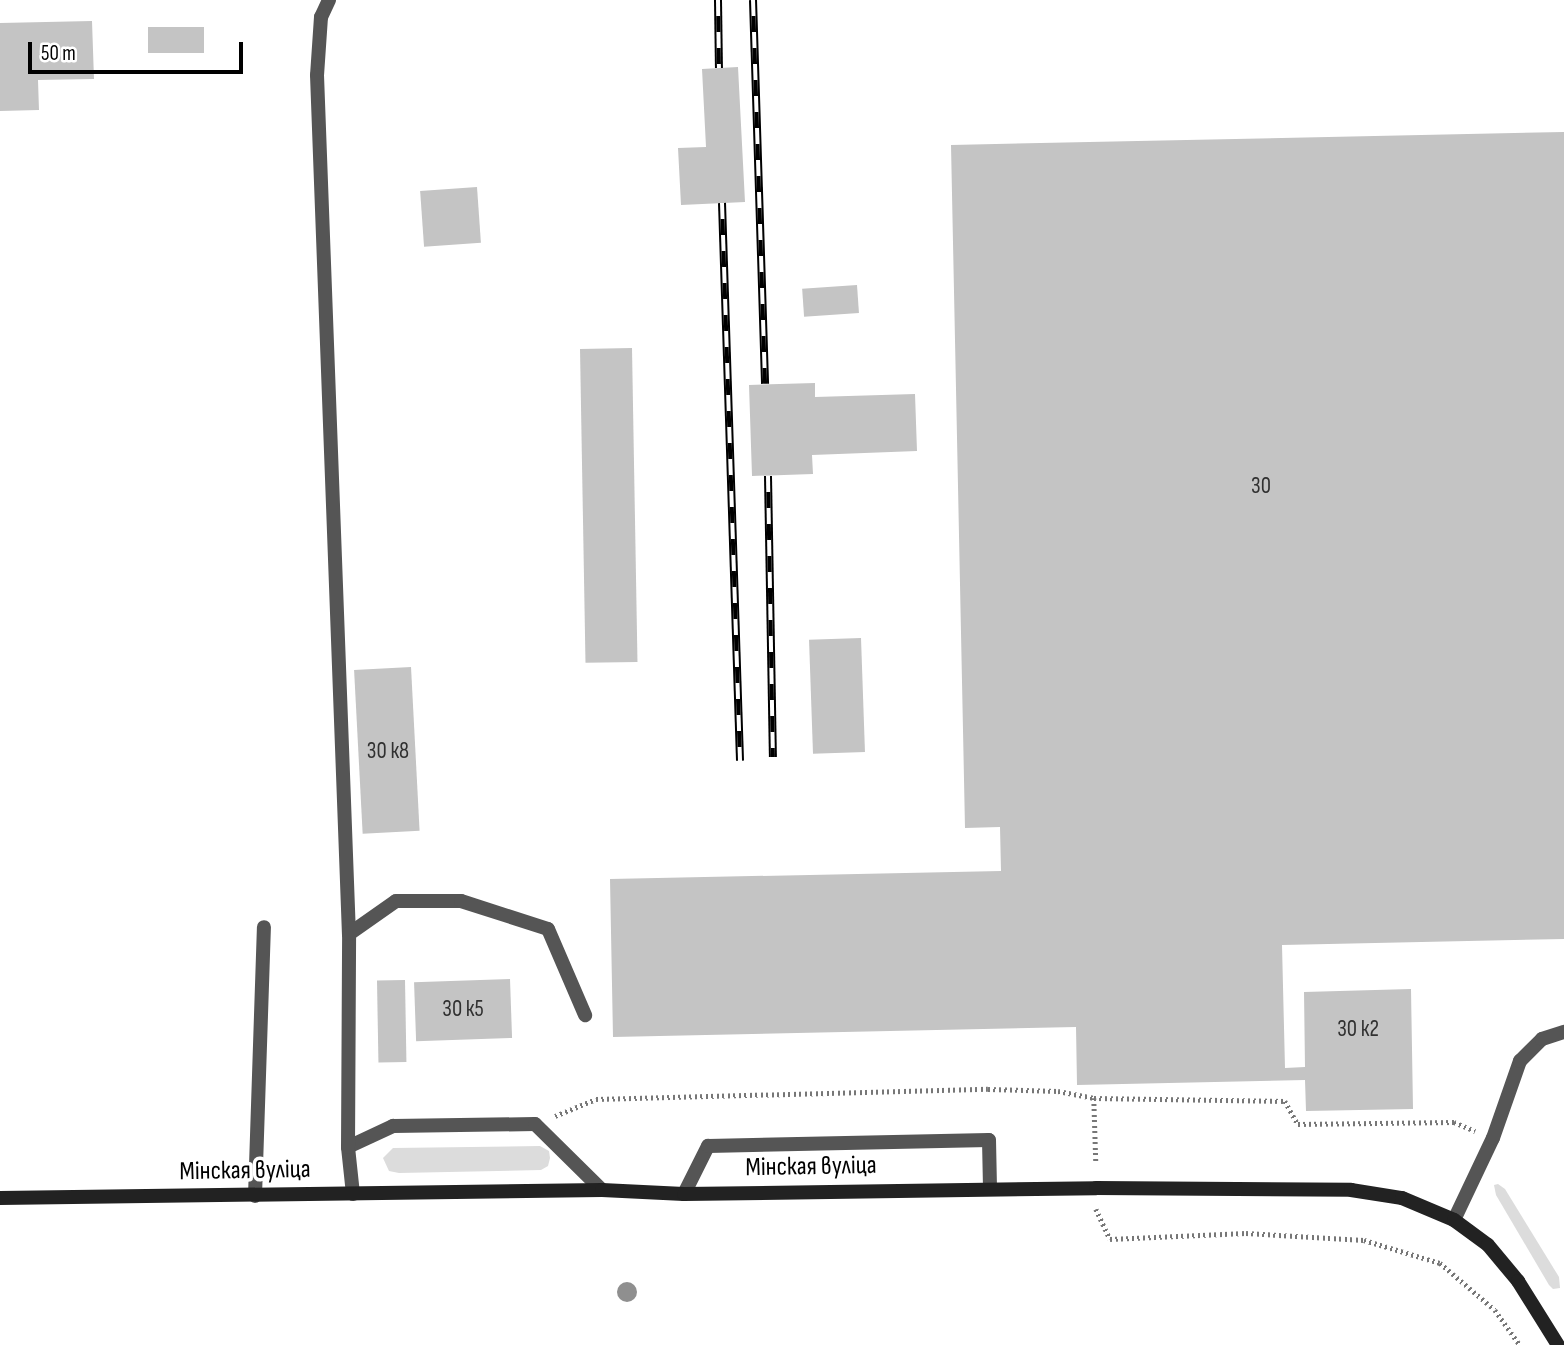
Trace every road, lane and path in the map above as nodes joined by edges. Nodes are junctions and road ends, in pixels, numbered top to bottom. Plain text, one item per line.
1 (329, 0) edge
2 (264, 927) dead end
3 (349, 934) junction
4 (585, 1015) dead end
5 (1564, 1032) edge
6 (1094, 1098) junction
7 (535, 1124) junction
8 (1493, 1138) junction
9 (348, 1147) junction
10 (1096, 1161) dead end
11 (990, 1188) junction
12 (602, 1191) junction
13 (353, 1194) junction
14 (684, 1194) junction
15 (255, 1196) junction
16 (0, 1198) edge
17 (1096, 1209) dead end
18 (1454, 1220) junction
19 (1520, 1345) edge
20 (1558, 1345) edge

1 - 3 lane
2 - 15 lane
3 - 4 lane
3 - 9 lane
5 - 8 lane
6 - 7 path
6 - 8 path
6 - 10 path
7 - 9 lane
7 - 12 lane
8 - 18 lane
9 - 13 lane
11 - 14 main road, Мінская вуліца
11 - 14 lane
11 - 18 main road, Мінская вуліца
12 - 13 main road, Мінская вуліца
12 - 14 main road, Мінская вуліца
13 - 15 main road, Мінская вуліца
15 - 16 main road, Мінская вуліца
17 - 19 path
18 - 20 main road, Мінская вуліца

